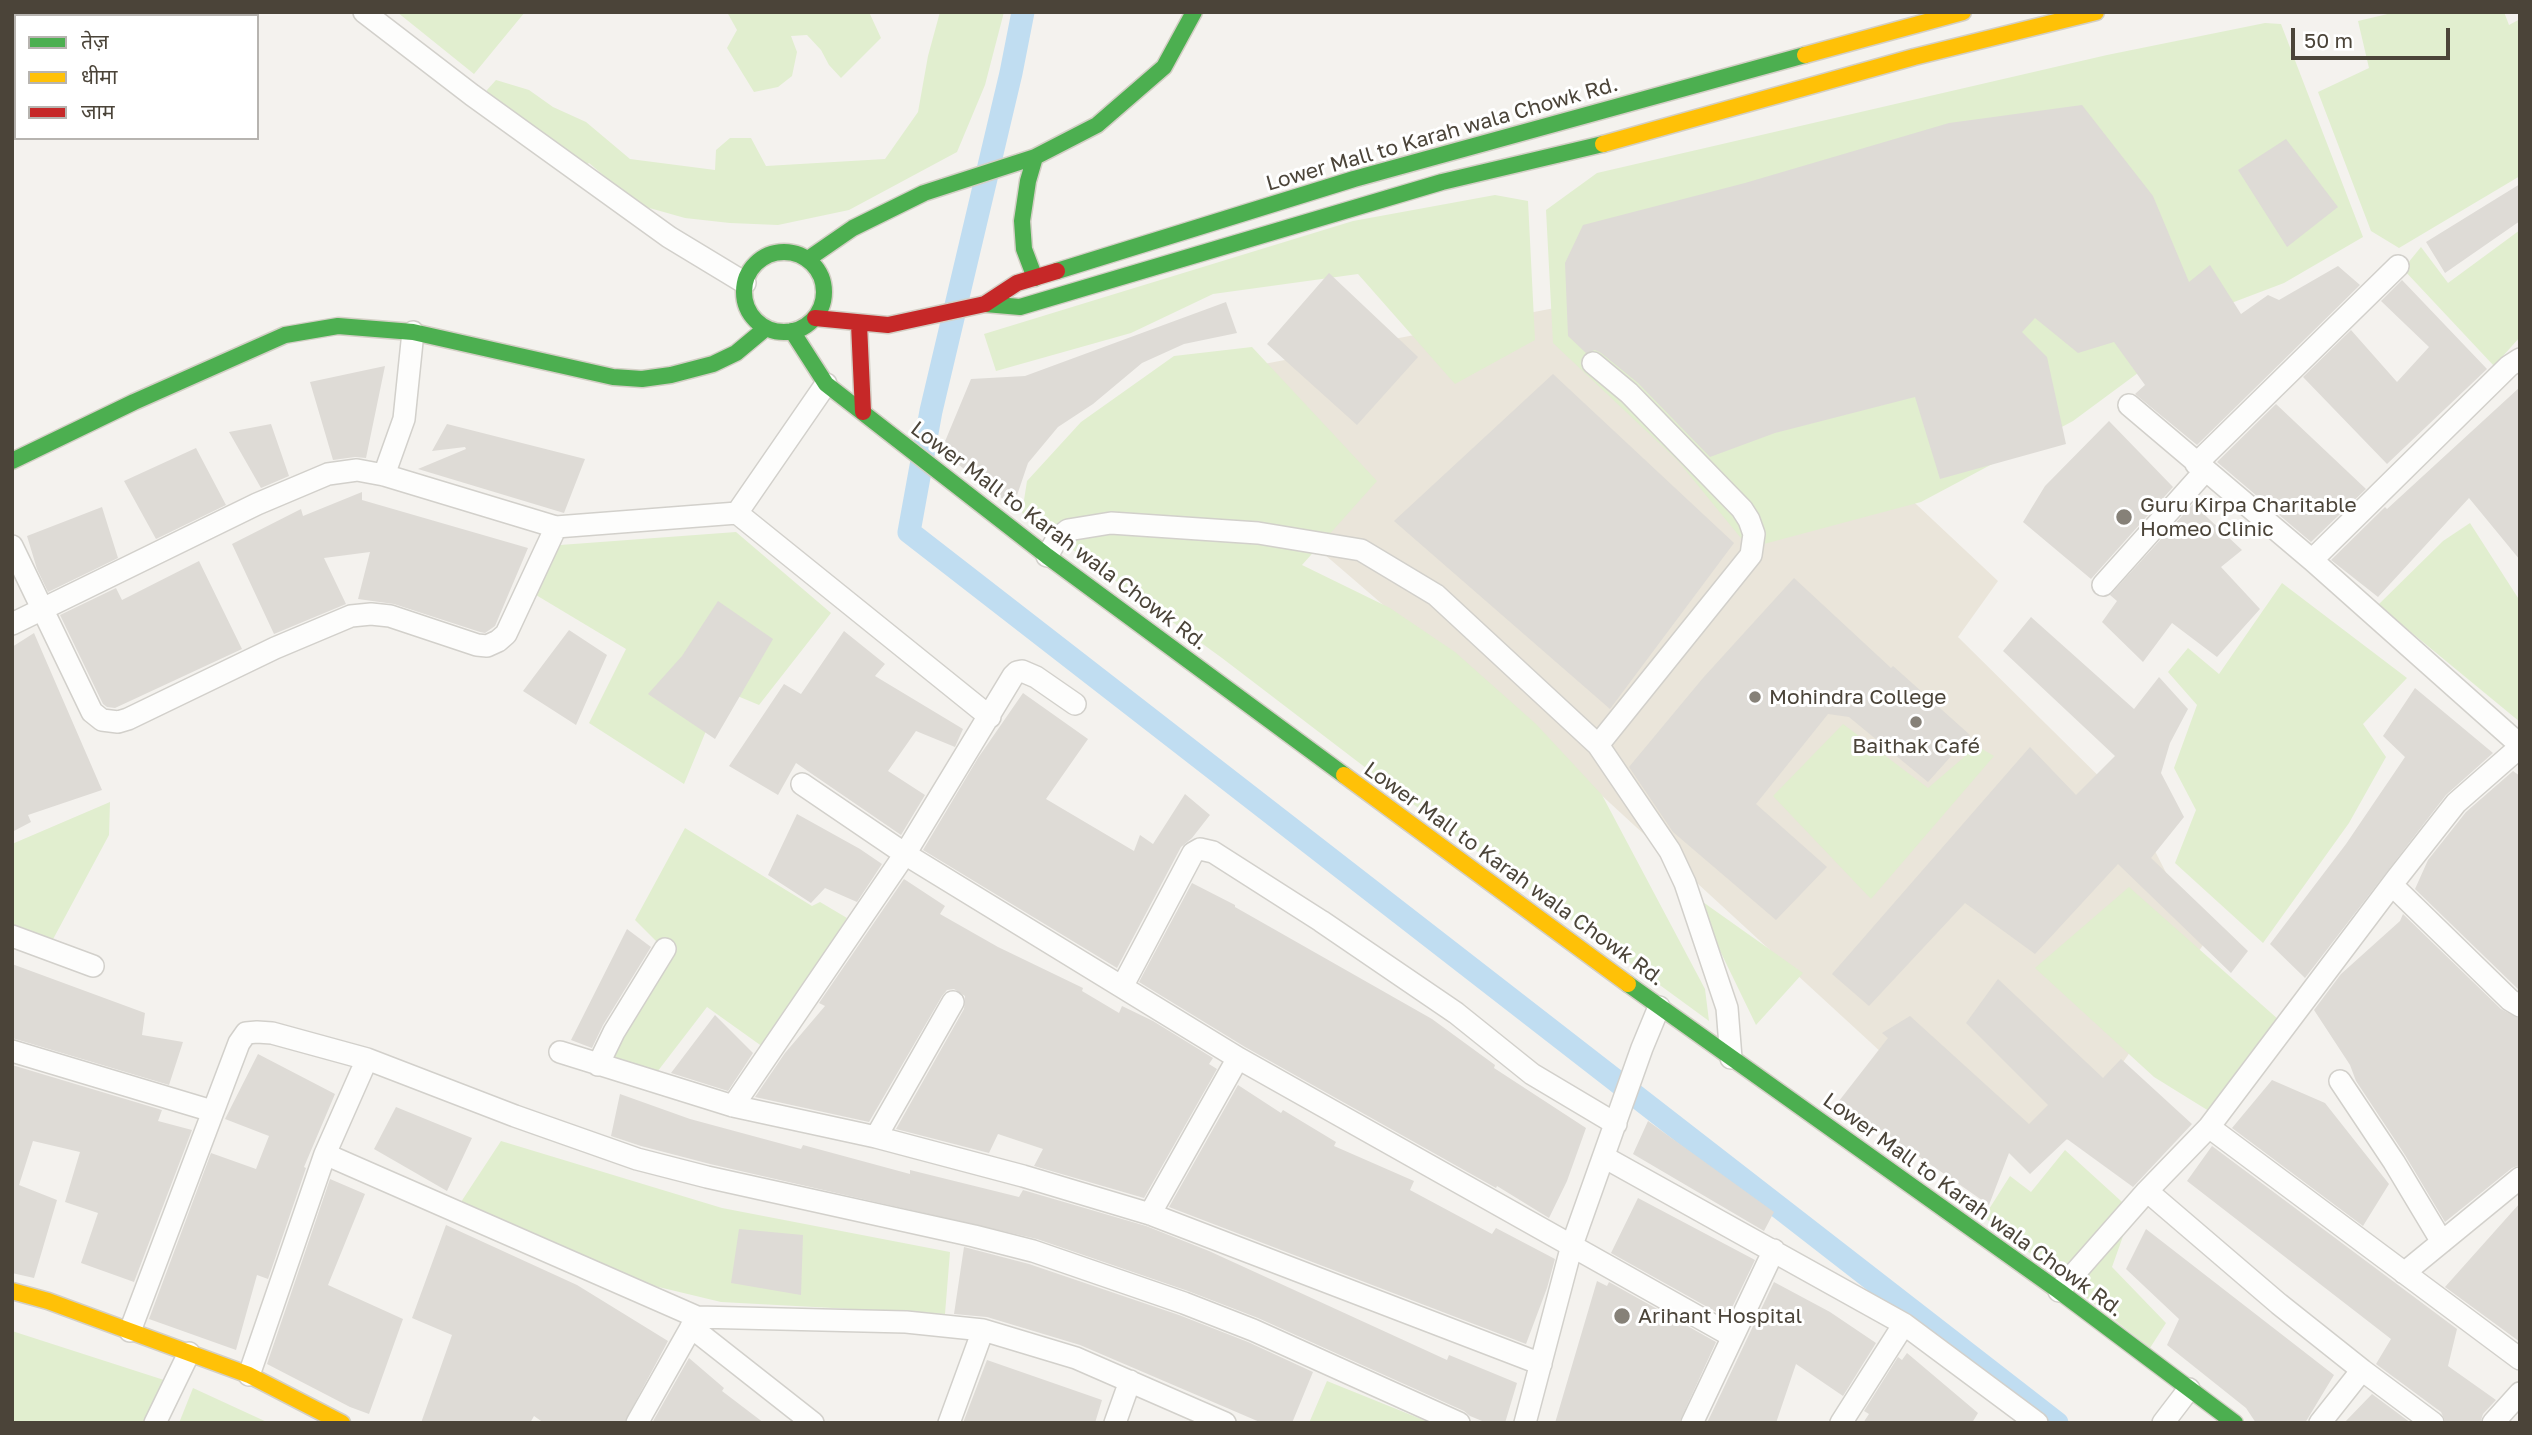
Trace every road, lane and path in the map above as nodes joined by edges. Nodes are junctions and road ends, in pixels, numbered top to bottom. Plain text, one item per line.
1 (364, 12) edge
2 (1194, 12) edge
3 (1963, 12) edge
4 (2096, 12) edge
5 (2032, 19) edge
6 (1035, 157) junction
7 (808, 259) junction
8 (2398, 266) dead end
9 (1035, 278) junction
10 (745, 283) junction
11 (981, 305) junction
12 (815, 318) junction
13 (859, 324) junction
14 (766, 328) junction
15 (792, 331) junction
16 (413, 332) junction
17 (2520, 359) edge
18 (1592, 363) dead end
19 (826, 384) junction
20 (2129, 405) dead end
21 (863, 412) junction
22 (12, 461) edge
23 (2200, 468) junction
24 (384, 475) junction
25 (737, 513) junction
26 (556, 527) junction
27 (12, 546) edge
28 (1047, 556) junction
29 (2312, 560) junction
30 (2103, 585) dead end
31 (42, 610) junction
32 (12, 624) edge
33 (1075, 704) dead end
34 (990, 717) junction
35 (1598, 745) junction
36 (2520, 746) edge
37 (802, 784) dead end
38 (905, 854) junction
39 (2392, 885) junction
40 (12, 936) edge
41 (665, 949) dead end
42 (93, 966) dead end
43 (1122, 987) junction
44 (953, 1002) dead end
45 (2520, 1006) edge
46 (1659, 1007) junction
47 (12, 1051) edge
48 (560, 1052) dead end
49 (1238, 1058) junction
50 (1731, 1058) junction
51 (367, 1059) junction
52 (598, 1065) junction
53 (2340, 1081) dead end
54 (733, 1106) junction
55 (212, 1111) junction
56 (1616, 1124) junction
57 (2209, 1127) junction
58 (876, 1137) junction
59 (325, 1154) junction
60 (1604, 1157) junction
61 (2520, 1178) edge
62 (2147, 1191) junction
63 (1150, 1214) junction
64 (2442, 1242) junction
65 (1572, 1245) junction
66 (1774, 1250) junction
67 (2404, 1273) junction
68 (12, 1291) edge
69 (2059, 1292) junction
70 (694, 1322) junction
71 (1905, 1324) junction
72 (983, 1330) junction
73 (130, 1331) junction
74 (1732, 1336) junction
75 (189, 1353) junction
76 (2520, 1359) edge
77 (1541, 1364) junction
78 (2362, 1370) junction
79 (249, 1375) junction
80 (1130, 1381) junction
81 (2189, 1389) junction
82 (2520, 1393) edge
83 (155, 1423) edge
84 (342, 1423) edge
85 (637, 1423) edge
86 (813, 1423) edge
87 (949, 1423) edge
88 (1115, 1423) edge
89 (1225, 1423) edge
90 (1459, 1423) edge
91 (1525, 1423) edge
92 (1692, 1423) edge
93 (1841, 1423) edge
94 (2037, 1423) edge
95 (2163, 1423) edge
96 (2235, 1423) edge
97 (2320, 1423) edge
98 (2433, 1423) edge
99 (2493, 1423) edge

1 - 10 street
2 - 6 main road
3 - 9 main road, Lower Mall to Karah wala Chowk Rd.
4 - 5 main road
5 - 11 main road
6 - 7 main road
6 - 9 main road
7 - 10 main road
7 - 12 main road
8 - 23 street
9 - 11 main road, Lower Mall to Karah wala Chowk Rd.
10 - 14 main road
11 - 13 main road, Lower Mall to Karah wala Chowk Rd.
12 - 13 main road, Lower Mall to Karah wala Chowk Rd.
12 - 15 main road
13 - 21 main road
14 - 15 main road
14 - 16 main road
15 - 19 main road, Lower Mall to Karah wala Chowk Rd.
16 - 22 main road
16 - 24 street
17 - 29 street
18 - 35 street
19 - 21 main road, Lower Mall to Karah wala Chowk Rd.
19 - 25 street
20 - 23 street
21 - 28 main road, Lower Mall to Karah wala Chowk Rd.
23 - 29 street
23 - 30 street
24 - 26 street
24 - 31 street
25 - 26 street
25 - 34 street
26 - 31 street
27 - 31 street
28 - 35 street
28 - 46 main road, Lower Mall to Karah wala Chowk Rd.
29 - 36 street
31 - 32 street
33 - 34 street
34 - 38 street
35 - 50 street
36 - 39 street
37 - 38 street
38 - 43 street
38 - 54 street
39 - 45 street
39 - 57 street
40 - 42 street
41 - 52 street
43 - 49 street
43 - 56 street
44 - 58 street
46 - 50 main road, Lower Mall to Karah wala Chowk Rd.
46 - 56 street
47 - 55 street
48 - 52 street
49 - 63 street
49 - 65 street
50 - 69 main road, Lower Mall to Karah wala Chowk Rd.
51 - 55 street
51 - 59 street
51 - 90 street
52 - 54 street
53 - 64 street
54 - 58 street
55 - 73 street
56 - 60 street
57 - 62 street
57 - 67 street
58 - 63 street
59 - 70 street
59 - 79 street
60 - 65 street
60 - 66 street
61 - 64 street
62 - 69 street
62 - 78 street
63 - 77 street
64 - 67 street
65 - 74 street
65 - 77 street
66 - 71 street
66 - 74 street
67 - 76 street
68 - 73 main road
69 - 81 main road, Lower Mall to Karah wala Chowk Rd.
70 - 72 street
70 - 85 street
70 - 86 street
71 - 93 street
71 - 94 street
72 - 80 street
72 - 87 street
73 - 75 main road
74 - 92 street
75 - 79 main road
75 - 83 street
77 - 91 street
78 - 97 street
78 - 98 street
79 - 84 main road
80 - 88 street
80 - 89 street
81 - 95 street
81 - 96 main road, Lower Mall to Karah wala Chowk Rd.
82 - 99 street

